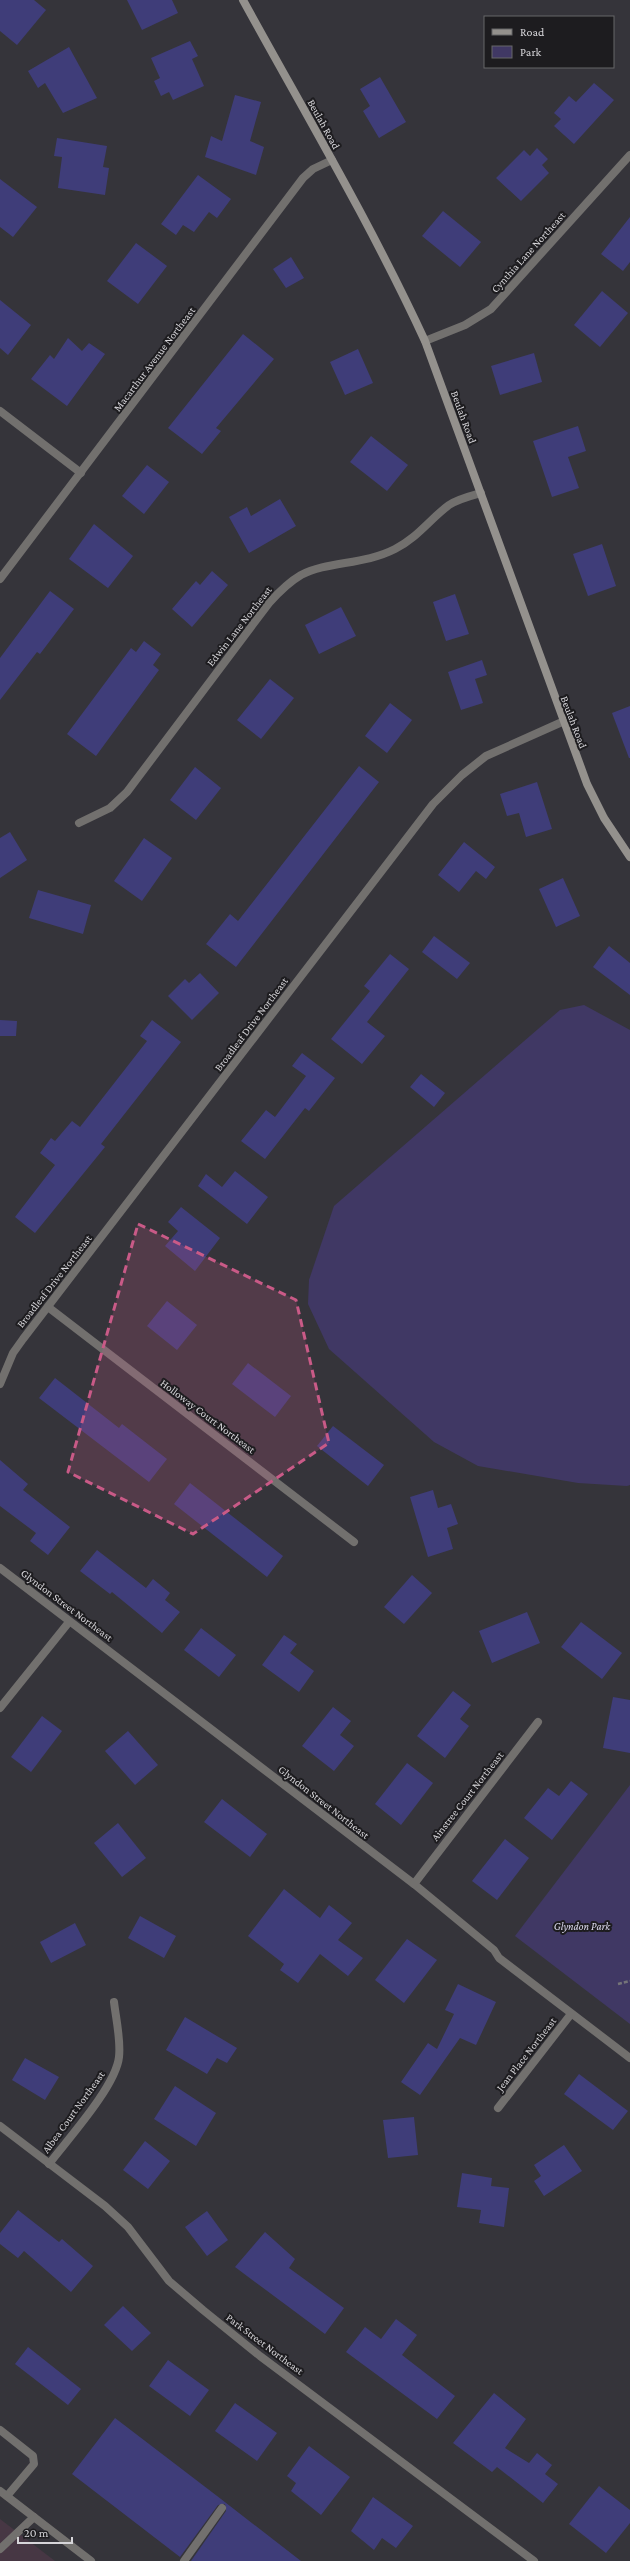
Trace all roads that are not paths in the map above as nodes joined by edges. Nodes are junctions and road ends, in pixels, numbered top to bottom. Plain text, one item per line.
1 (243, 0) edge
2 (630, 155) edge
3 (332, 160) junction
4 (425, 341) junction
5 (0, 411) edge
6 (81, 473) junction
7 (480, 493) junction
8 (0, 578) edge
9 (562, 722) junction
10 (80, 823) dead end
11 (630, 857) edge
12 (48, 1307) junction
13 (0, 1384) edge
14 (354, 1542) dead end
15 (0, 1568) edge
16 (70, 1622) junction
17 (0, 1708) edge
18 (538, 1722) dead end
19 (414, 1884) junction
20 (114, 2002) dead end
21 (571, 2014) junction
22 (630, 2058) edge
23 (498, 2108) dead end
24 (0, 2126) edge
25 (49, 2164) junction
26 (0, 2430) edge
27 (0, 2491) edge
28 (7, 2496) junction
29 (222, 2508) dead end
30 (34, 2517) junction
31 (0, 2549) edge
32 (91, 2561) edge
33 (184, 2561) edge
34 (534, 2561) edge

1 - 3 main road, Beulah Road
2 - 4 street, Cynthia Lane Northeast
3 - 4 main road, Beulah Road
3 - 6 street, Macarthur Avenue Northeast
4 - 7 main road, Beulah Road
5 - 6 street
6 - 8 street, Macarthur Avenue Northeast
7 - 9 main road, Beulah Road
7 - 10 street, Edwin Lane Northeast
9 - 11 main road, Beulah Road
9 - 12 street, Broadleaf Drive Northeast
12 - 13 street, Broadleaf Drive Northeast
12 - 14 street, Holloway Court Northeast
15 - 16 street, Glyndon Street Northeast
16 - 17 street
16 - 19 street, Glyndon Street Northeast
18 - 19 street, Ainstree Court Northeast
19 - 21 street, Glyndon Street Northeast
20 - 25 street, Albea Court Northeast
21 - 22 street, Glyndon Street Northeast
21 - 23 street, Jean Place Northeast
24 - 25 street, Park Street Northeast
25 - 34 street, Park Street Northeast
26 - 28 street
27 - 28 street
28 - 30 street
29 - 33 street
30 - 31 street
30 - 32 street

